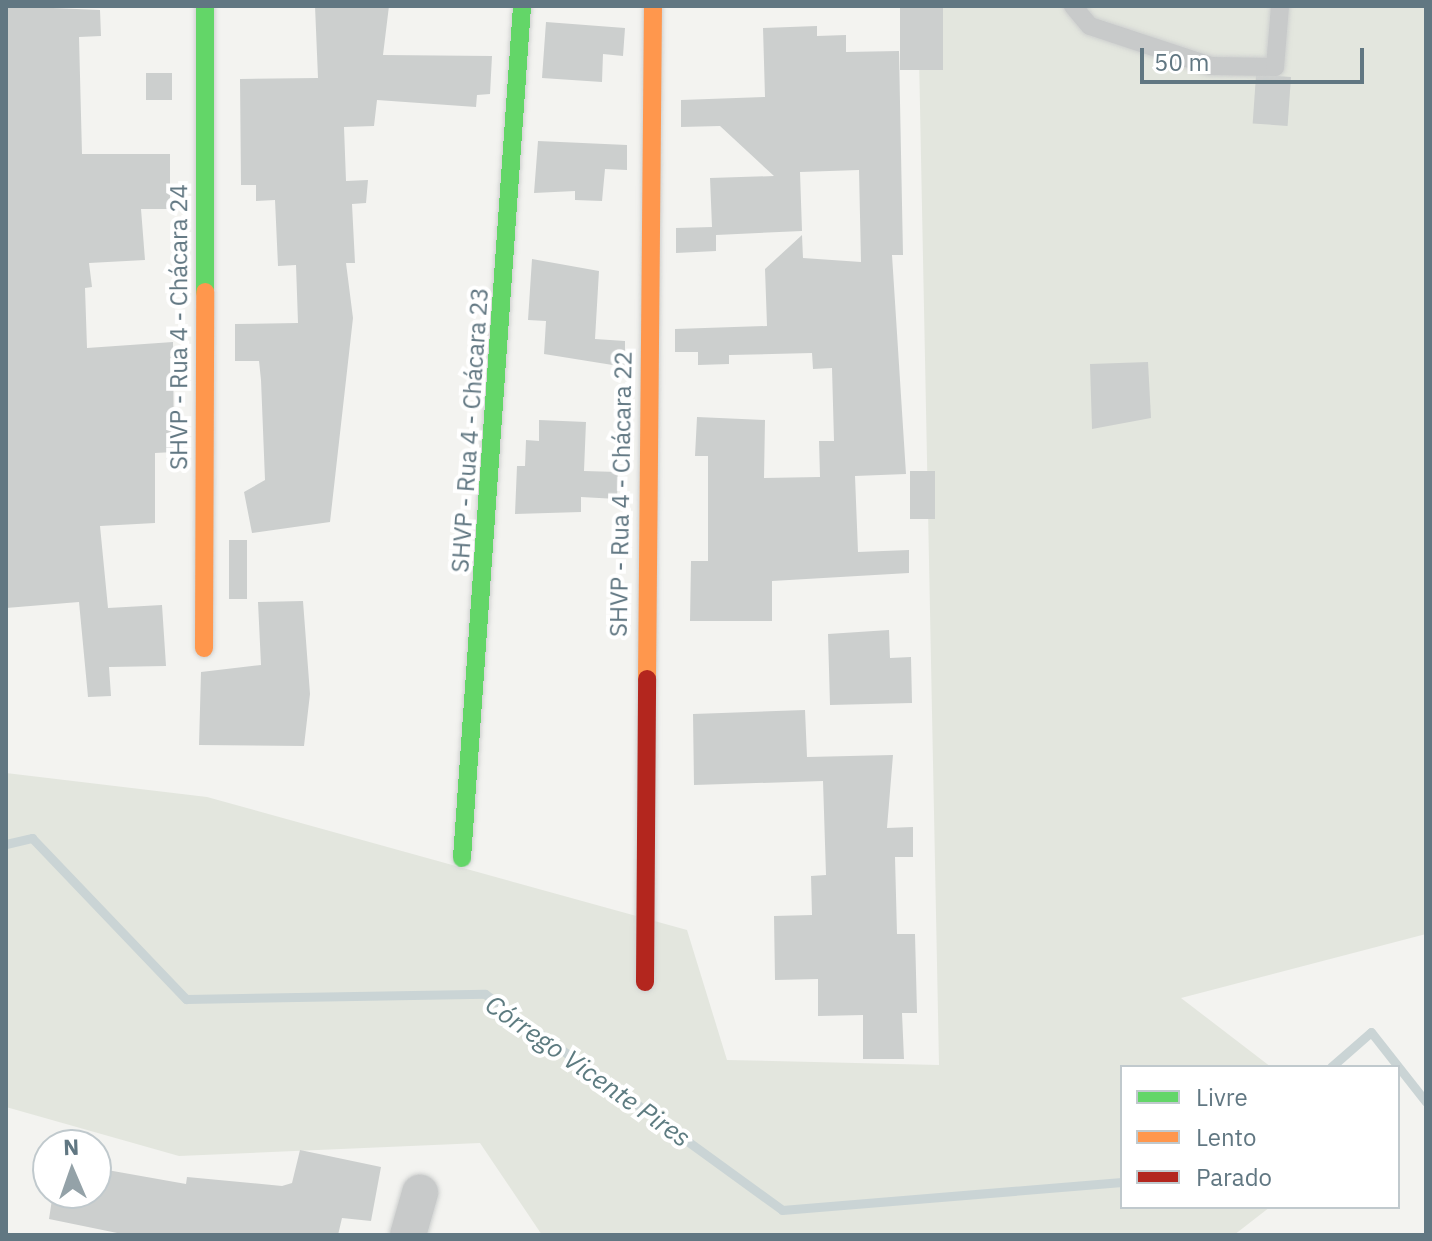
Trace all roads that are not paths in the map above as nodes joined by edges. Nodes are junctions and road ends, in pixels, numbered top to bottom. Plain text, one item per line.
1 (205, 6) edge
2 (522, 6) edge
3 (653, 6) edge
4 (1073, 6) edge
5 (1280, 6) edge
6 (204, 648) dead end
7 (462, 858) dead end
8 (645, 982) dead end
9 (420, 1193) dead end
10 (408, 1235) edge

1 - 6 street, SHVP - Rua 4 - Chácara 24
2 - 7 street, SHVP - Rua 4 - Chácara 23
3 - 8 street, SHVP - Rua 4 - Chácara 22
4 - 5 lane
9 - 10 street

